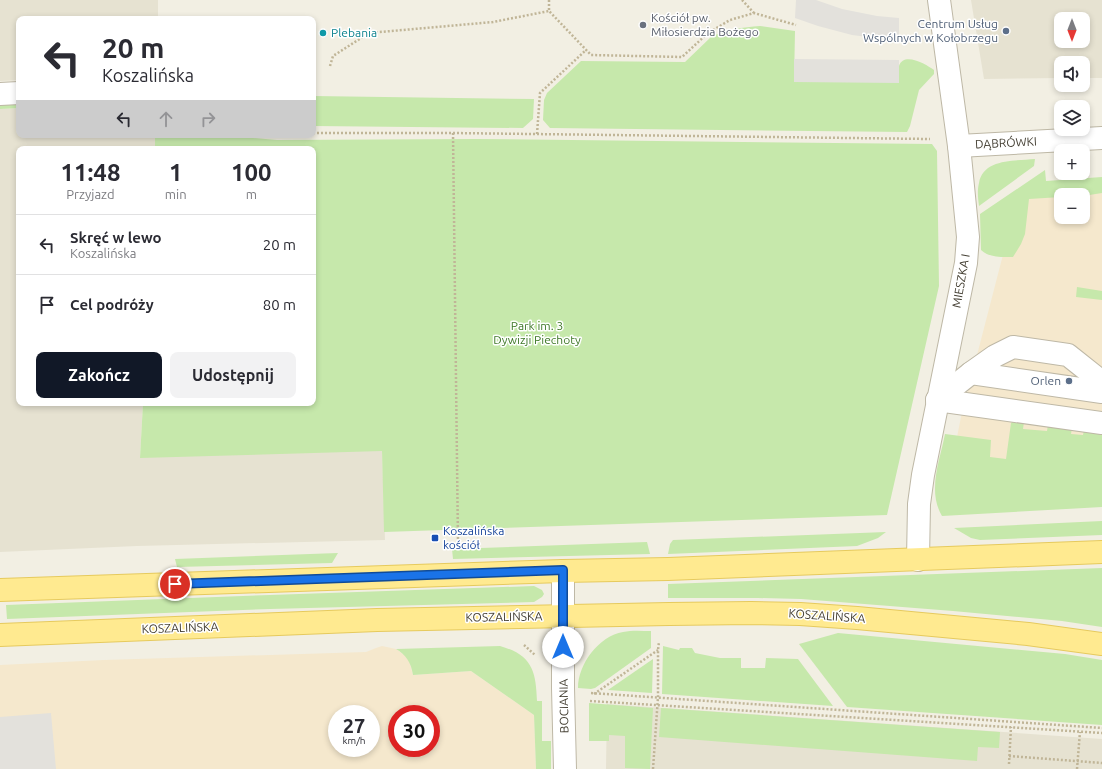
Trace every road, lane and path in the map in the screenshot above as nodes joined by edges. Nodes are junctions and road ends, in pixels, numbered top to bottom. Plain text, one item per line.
1 (549, 0) edge
2 (742, 0) edge
3 (939, 0) edge
4 (549, 11) junction
5 (754, 13) junction
6 (796, 25) dead end
7 (586, 50) junction
8 (330, 66) dead end
9 (16, 93) edge
10 (0, 94) edge
11 (316, 133) edge
12 (454, 133) junction
13 (538, 134) junction
14 (1102, 138) edge
15 (931, 140) dead end
16 (959, 146) junction
17 (971, 372) junction
18 (1102, 382) edge
19 (1102, 392) edge
20 (937, 400) junction
21 (1102, 424) edge
22 (458, 543) dead end
23 (1102, 552) edge
24 (918, 560) junction
25 (563, 570) junction
26 (0, 590) edge
27 (563, 616) junction
28 (0, 635) edge
29 (660, 639) dead end
30 (1102, 644) edge
31 (658, 650) junction
32 (589, 693) dead end
33 (595, 694) junction
34 (658, 697) junction
35 (657, 705) junction
36 (1011, 727) junction
37 (1102, 728) edge
38 (1080, 732) junction
39 (1102, 733) edge
40 (1009, 756) junction
41 (1078, 761) junction
42 (1102, 763) edge
43 (1009, 764) dead end
44 (565, 769) edge
45 (653, 769) edge
46 (1078, 769) edge

1 - 4 path
2 - 5 path
3 - 16 street, MIESZKA I
4 - 7 path
4 - 8 path
5 - 6 path
5 - 7 path
7 - 13 path
9 - 10 street
11 - 12 path
12 - 13 path
12 - 22 path
13 - 15 path
14 - 16 street, DĄBRÓWKI
16 - 20 street, MIESZKA I
17 - 18 street
17 - 19 street
17 - 20 street
20 - 21 street
20 - 24 street, MIESZKA I
23 - 24 main road
24 - 25 main road
25 - 26 main road
25 - 27 street, BOCIANIA
27 - 28 main road, KOSZALIŃSKA
27 - 30 main road, KOSZALIŃSKA
27 - 44 street, BOCIANIA
29 - 31 path
31 - 33 path
31 - 34 path
32 - 33 path
33 - 34 path
33 - 35 path
34 - 35 path
34 - 37 path
35 - 36 path
35 - 45 path
36 - 38 path
36 - 40 path
38 - 39 path
38 - 41 path
40 - 41 path
40 - 43 path
41 - 42 path
41 - 46 path

